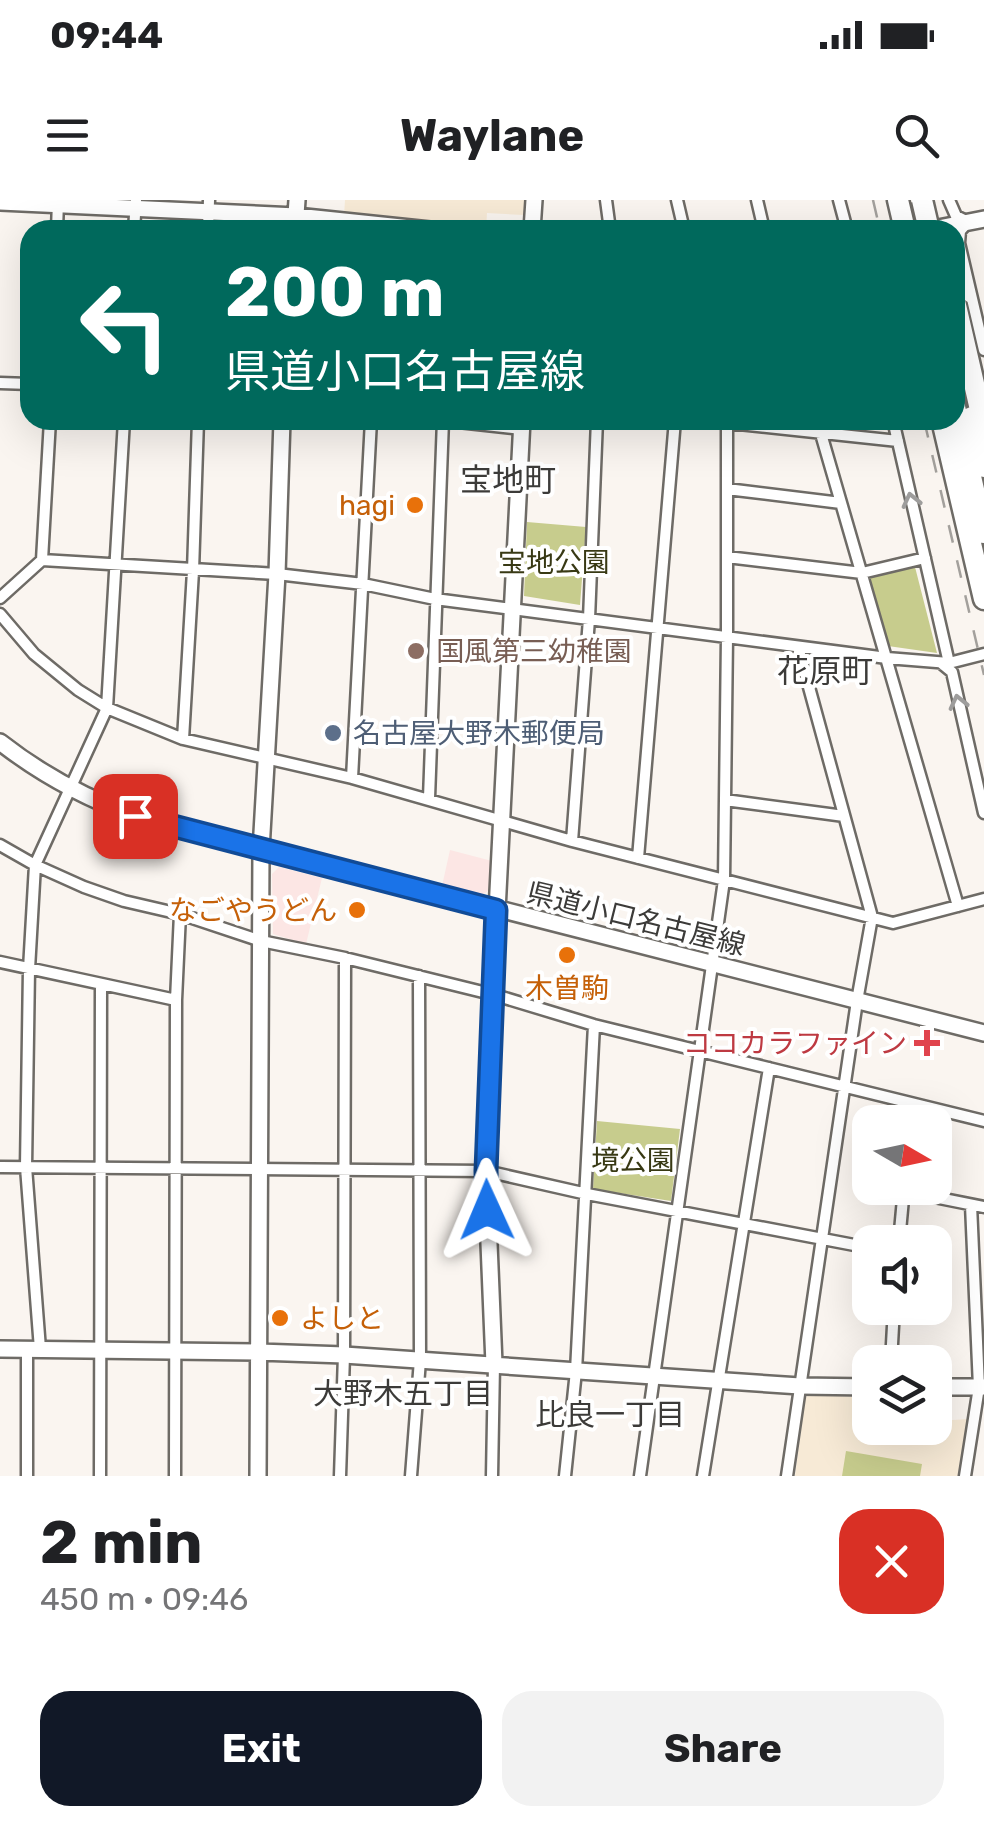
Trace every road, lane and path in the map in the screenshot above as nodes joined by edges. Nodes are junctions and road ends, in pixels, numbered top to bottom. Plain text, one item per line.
1 (949, 200) edge
2 (0, 202) edge
3 (58, 202) edge
4 (136, 204) edge
5 (209, 206) edge
6 (296, 215) edge
7 (328, 220) edge
8 (976, 220) edge
9 (965, 302) edge
10 (965, 306) edge
11 (984, 350) edge
12 (965, 385) edge
13 (984, 428) edge
14 (49, 430) edge
15 (123, 430) edge
16 (198, 430) edge
17 (282, 430) edge
18 (371, 430) edge
19 (442, 430) edge
20 (522, 430) edge
21 (596, 430) edge
22 (674, 430) edge
23 (727, 430) edge
24 (797, 430) edge
25 (819, 430) edge
26 (895, 430) edge
27 (949, 430) edge
28 (949, 430) edge
29 (959, 430) edge
30 (820, 433) junction
31 (898, 441) junction
32 (984, 468) edge
33 (727, 489) junction
34 (841, 503) junction
35 (978, 541) edge
36 (728, 557) junction
37 (925, 558) junction
38 (42, 560) junction
39 (116, 566) junction
40 (984, 568) edge
41 (193, 570) junction
42 (862, 573) junction
43 (277, 574) junction
44 (364, 584) junction
45 (0, 598) edge
46 (435, 599) junction
47 (984, 599) edge
48 (512, 608) junction
49 (0, 614) edge
50 (588, 618) junction
51 (658, 628) junction
52 (728, 637) junction
53 (798, 647) junction
54 (984, 654) edge
55 (887, 658) junction
56 (945, 663) junction
57 (107, 708) junction
58 (183, 739) junction
59 (0, 742) edge
60 (267, 757) junction
61 (352, 778) junction
62 (68, 788) junction
63 (429, 798) junction
64 (725, 800) junction
65 (984, 813) edge
66 (844, 816) junction
67 (502, 819) junction
68 (572, 840) junction
69 (0, 846) edge
70 (261, 850) junction
71 (638, 858) junction
72 (35, 865) junction
73 (724, 880) junction
74 (984, 899) edge
75 (958, 906) junction
76 (496, 910) junction
77 (180, 914) junction
78 (872, 918) junction
79 (261, 941) junction
80 (345, 958) junction
81 (0, 962) edge
82 (712, 964) junction
83 (28, 969) junction
84 (419, 976) junction
85 (101, 984) junction
86 (495, 995) junction
87 (176, 1000) junction
88 (857, 1002) junction
89 (594, 1025) junction
90 (984, 1033) edge
91 (701, 1052) junction
92 (769, 1068) junction
93 (846, 1088) junction
94 (912, 1104) joint
95 (984, 1122) edge
96 (26, 1166) junction
97 (0, 1167) edge
98 (102, 1167) junction
99 (175, 1168) junction
100 (259, 1168) junction
101 (345, 1170) junction
102 (419, 1171) junction
103 (486, 1171) junction
104 (587, 1194) junction
105 (952, 1200) edge
106 (971, 1205) junction
107 (984, 1208) edge
108 (677, 1212) junction
109 (742, 1224) junction
110 (823, 1239) junction
111 (852, 1245) edge
112 (980, 1303) edge
113 (0, 1348) edge
114 (34, 1349) junction
115 (100, 1352) junction
116 (176, 1352) junction
117 (259, 1352) junction
118 (344, 1356) junction
119 (420, 1360) junction
120 (494, 1364) junction
121 (576, 1370) junction
122 (654, 1376) junction
123 (718, 1380) junction
124 (800, 1386) junction
125 (852, 1387) edge
126 (952, 1387) edge
127 (982, 1387) edge
128 (27, 1476) edge
129 (100, 1476) edge
130 (175, 1476) edge
131 (258, 1476) edge
132 (340, 1476) edge
133 (411, 1476) edge
134 (492, 1476) edge
135 (565, 1476) edge
136 (640, 1476) edge
137 (703, 1476) edge
138 (787, 1476) edge
139 (965, 1476) edge

1 - 8 street
2 - 3 street
3 - 4 street
4 - 5 street
5 - 6 street
6 - 7 street
9 - 11 street
10 - 13 highway
12 - 32 highway
14 - 38 street
15 - 39 street
16 - 41 street
17 - 43 street
18 - 44 street
19 - 46 street
20 - 48 street
21 - 50 street
22 - 51 street
23 - 33 street
24 - 30 street
25 - 30 street
26 - 31 street
27 - 35 highway
28 - 40 highway
29 - 35 highway
30 - 31 street
30 - 34 street
37 -> 31 street
33 - 34 street
33 - 36 street
34 - 42 street
35 - 47 highway
36 - 42 street
36 - 52 street
37 - 42 street
37 - 56 street
38 - 39 street
38 - 45 street
39 - 41 street
39 - 57 street
41 - 43 street
41 - 58 street
42 - 55 street
43 - 44 street
43 - 60 street
44 - 46 street
44 - 61 street
46 - 48 street
46 - 63 street
48 - 50 street
48 - 67 street
49 - 57 street
50 - 51 street
50 - 68 street
51 - 52 street
51 - 71 street
52 - 53 street
52 - 64 street
53 - 55 street
53 - 66 street
54 - 56 street
55 - 56 street
55 - 75 street
65 -> 56 street
57 - 58 street
57 - 62 street
58 - 60 street
59 - 62 street, 県道小口名古屋線
60 - 61 street
60 - 70 street
61 - 63 street
62 - 70 street, 県道小口名古屋線
62 - 72 street
63 - 67 street
64 - 66 street
64 - 73 street
66 - 78 street
67 - 68 street
67 - 76 street
68 - 71 street
69 - 72 street
70 - 76 street, 県道小口名古屋線
70 - 79 street
71 - 73 street
72 - 77 street
72 - 83 street
73 - 78 street
73 - 82 street
74 - 75 street
75 - 78 street
76 - 82 street, 県道小口名古屋線
76 - 86 street
77 - 79 street
77 - 87 street
78 - 88 street
79 - 80 street
79 - 100 street
80 - 84 street
80 - 101 street
81 - 83 street
82 - 88 street, 県道小口名古屋線
82 - 91 street
83 - 85 street
83 - 96 street
84 - 86 street
84 - 102 street
85 - 87 street
85 - 98 street
86 - 89 street
86 - 103 street
87 - 99 street
88 - 90 street, 県道小口名古屋線
88 - 93 street
89 - 91 street
89 - 104 street
91 - 92 street
91 - 108 street
92 - 93 street
92 - 109 street
93 - 94 street
93 - 110 street
94 - 95 street
96 - 97 street
96 - 98 street
96 - 114 street
98 - 99 street
98 - 115 street
99 - 100 street
99 - 116 street
100 - 101 street
100 - 117 street
101 - 102 street
101 - 118 street
102 - 103 street
102 - 119 street
103 - 104 street
103 - 120 street
104 - 108 street
104 - 121 street
105 - 106 street
106 - 107 street
106 - 112 street
108 - 109 street
108 - 122 street
109 - 110 street
109 - 123 street
110 - 111 street
110 - 124 street
112 - 127 street
113 - 114 street
114 - 115 street
114 - 128 street
115 - 116 street
115 - 129 street
116 - 117 street
116 - 130 street
117 - 118 street
117 - 131 street
118 - 119 street
118 - 132 street
119 - 120 street
119 - 133 street
120 - 121 street
120 - 134 street
121 - 122 street
121 - 135 street
122 - 123 street
122 - 136 street
123 - 124 street
123 - 137 street
124 - 125 street
124 - 138 street
126 - 127 street
127 - 139 street

